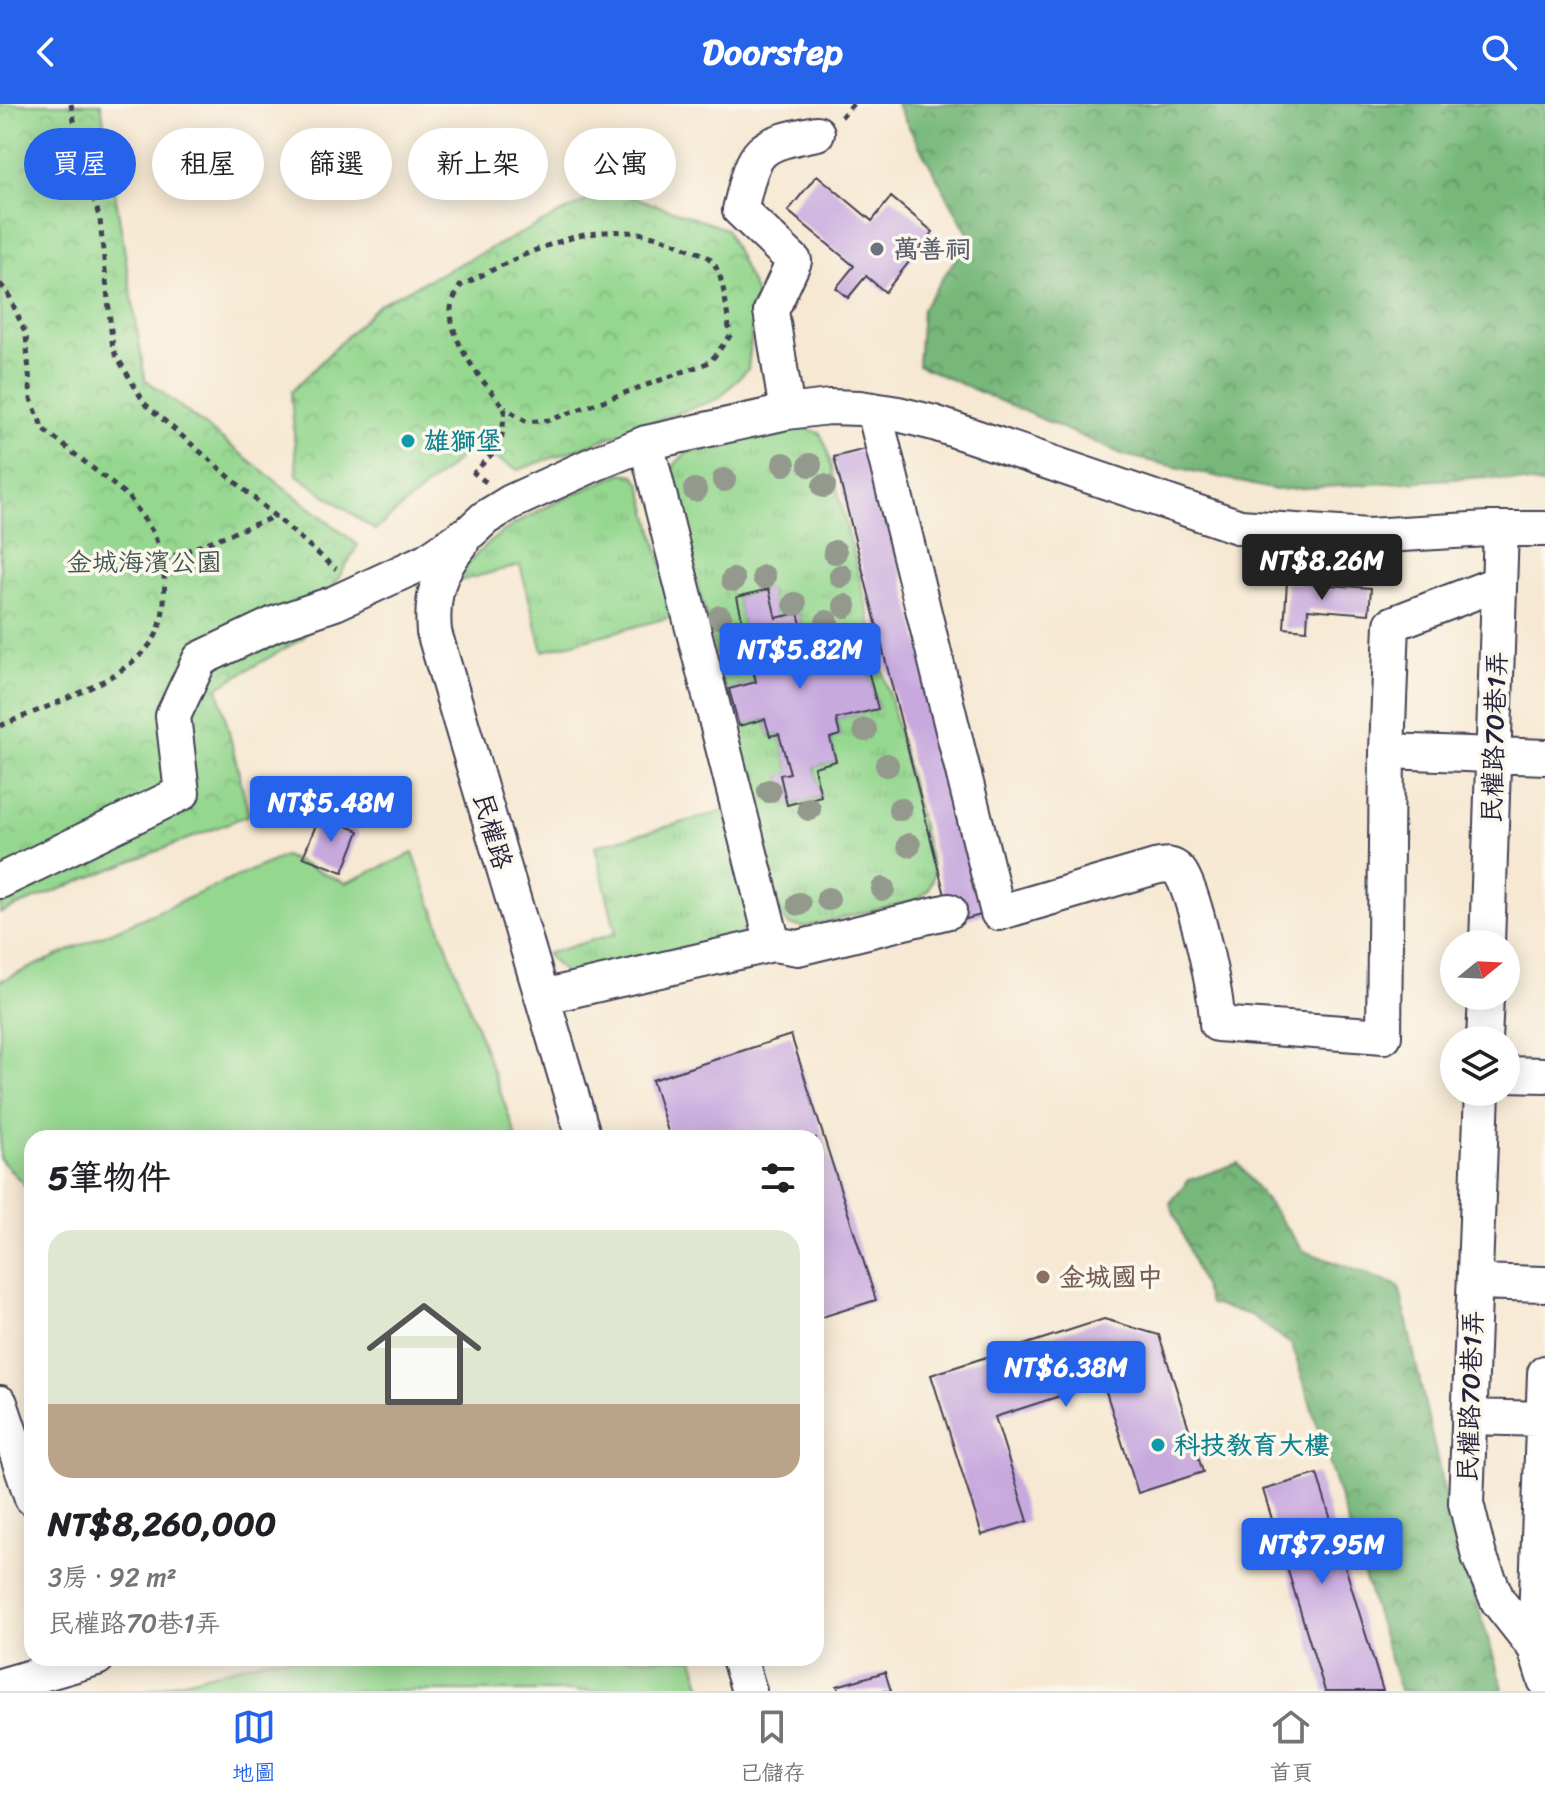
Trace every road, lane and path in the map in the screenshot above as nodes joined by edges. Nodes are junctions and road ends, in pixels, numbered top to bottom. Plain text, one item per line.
1 (71, 104) edge
2 (817, 133) dead end
3 (0, 284) edge
4 (505, 408) junction
5 (874, 410) junction
6 (787, 412) junction
7 (646, 443) junction
8 (511, 502) junction
9 (276, 516) junction
10 (1501, 529) junction
11 (1545, 529) edge
12 (471, 531) junction
13 (163, 560) junction
14 (1499, 583) junction
15 (361, 591) junction
16 (0, 726) edge
17 (1387, 751) junction
18 (1494, 755) junction
19 (1545, 757) edge
20 (0, 881) edge
21 (949, 911) dead end
22 (1488, 930) edge
23 (773, 944) junction
24 (542, 997) junction
25 (1520, 1074) edge
26 (1545, 1075) edge
27 (1481, 1106) edge
28 (582, 1130) edge
29 (1475, 1282) junction
30 (1545, 1284) edge
31 (1545, 1373) edge
32 (0, 1403) edge
33 (1469, 1417) junction
34 (1544, 1419) edge
35 (24, 1474) edge
36 (1540, 1648) edge
37 (67, 1666) edge
38 (741, 1666) edge
39 (1545, 1680) edge
40 (0, 1686) edge
41 (749, 1691) edge

1 - 9 path
2 - 6 street
3 - 13 path
4 - 4 path
4 - 8 path
5 - 6 street
5 - 10 street
5 - 17 street
6 - 7 street
7 - 8 street
7 - 23 street
8 - 12 street
9 - 13 path
9 - 15 path
10 - 11 street
10 - 14 street, 民權路70巷1弄
12 - 15 street
12 - 24 street, 民權路
13 - 16 path
14 - 17 street
14 - 18 street, 民權路70巷1弄
15 - 20 street
17 - 18 street
18 - 19 street
18 - 22 street, 民權路70巷1弄
21 - 23 street
23 - 24 street
24 - 28 street, 民權路
25 - 26 street
27 - 29 street, 民權路70巷1弄
29 - 30 street
29 - 33 street, 民權路70巷1弄
31 - 34 street
32 - 35 street
33 - 34 street
33 - 36 street, 民權路70巷1弄
34 - 36 street
36 - 39 street, 民權路70巷1弄
37 - 40 street
38 - 41 street

